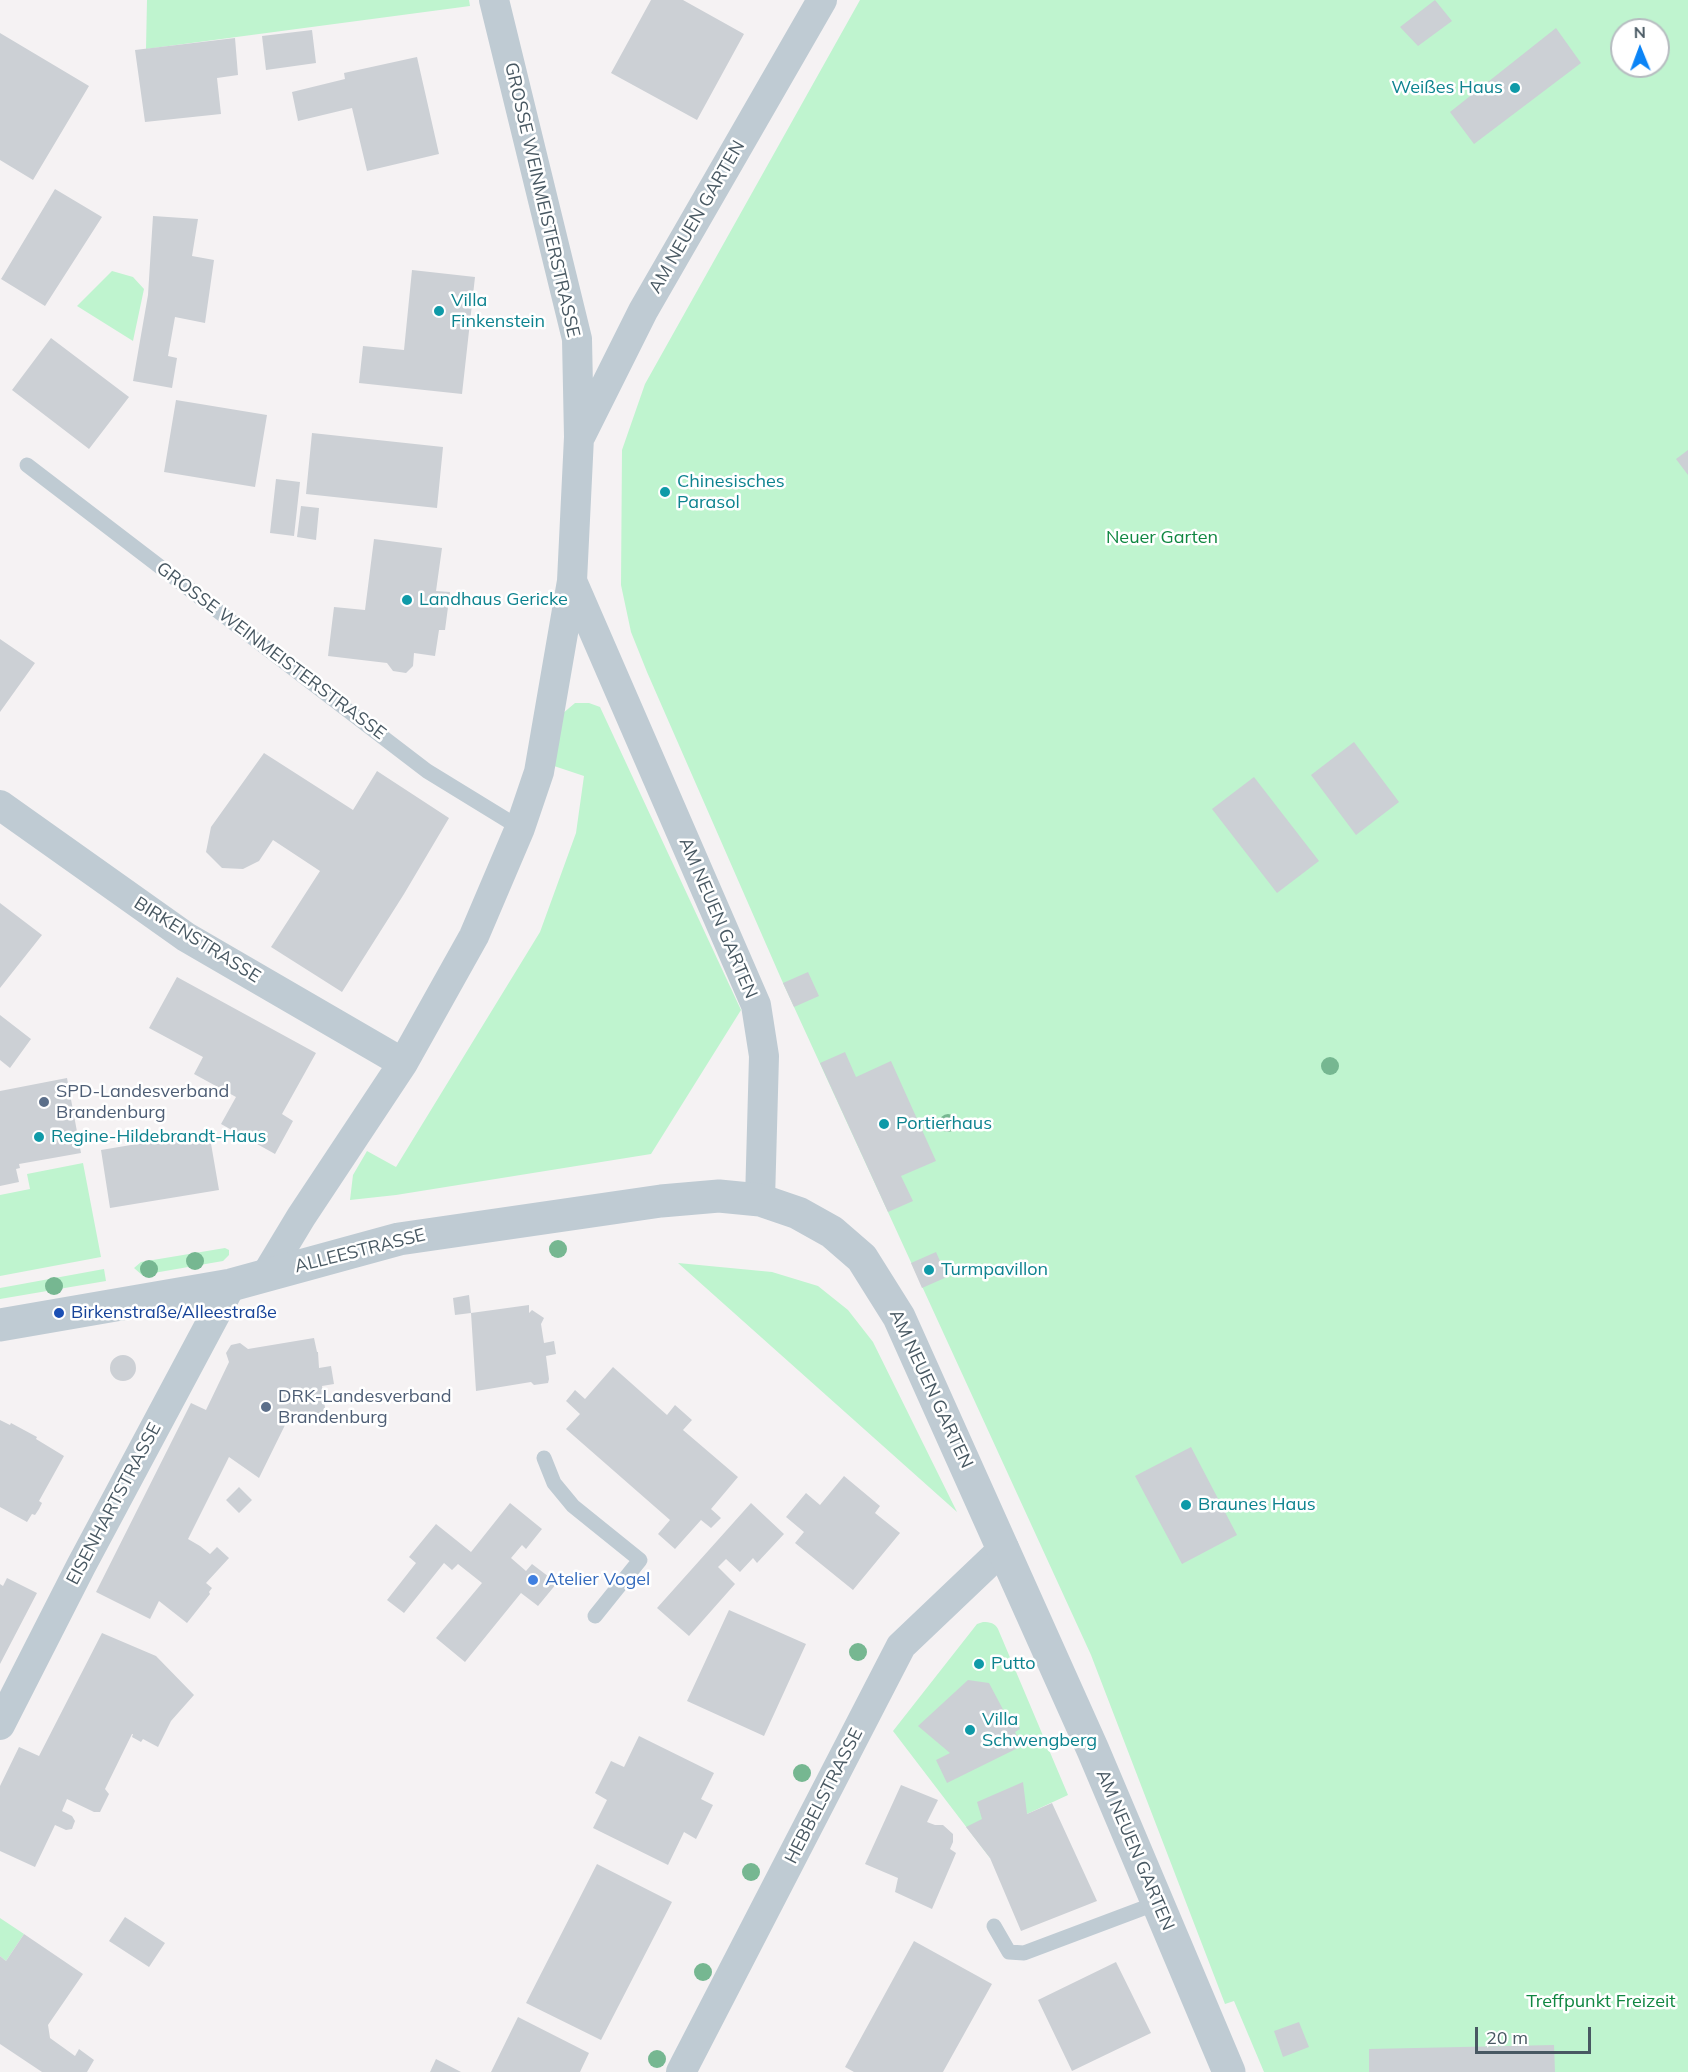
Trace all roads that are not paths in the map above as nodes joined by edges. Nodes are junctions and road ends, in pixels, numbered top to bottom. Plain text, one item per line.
1 (494, 0) edge
2 (822, 0) edge
3 (579, 438) junction
4 (27, 465) dead end
5 (572, 581) junction
6 (0, 805) edge
7 (520, 828) junction
8 (403, 1063) junction
9 (760, 1200) junction
10 (266, 1275) junction
11 (231, 1285) junction
12 (0, 1325) edge
13 (544, 1458) dead end
14 (1004, 1548) junction
15 (595, 1616) dead end
16 (0, 1725) edge
17 (1157, 1903) junction
18 (994, 1926) dead end
19 (681, 2072) edge
20 (1229, 2072) edge

1 - 3 street, GROSSE WEINMEISTERSTRASSE
2 - 3 street, AM NEUEN GARTEN
3 - 5 street, GROSSE WEINMEISTERSTRASSE
4 - 7 lane, GROSSE WEINMEISTERSTRASSE
5 - 7 street, GROSSE WEINMEISTERSTRASSE
5 - 9 street, AM NEUEN GARTEN
6 - 8 street, BIRKENSTRASSE
7 - 8 street, GROSSE WEINMEISTERSTRASSE
8 - 10 street, GROSSE WEINMEISTERSTRASSE
9 - 10 street, ALLEESTRASSE
9 - 14 street, AM NEUEN GARTEN
10 - 11 street, ALLEESTRASSE
11 - 12 street, ALLEESTRASSE
11 - 16 street, EISENHARTSTRASSE
13 - 15 lane
14 - 17 street, AM NEUEN GARTEN
14 - 19 street, HEBBELSTRASSE
17 - 18 lane
17 - 20 street, AM NEUEN GARTEN

